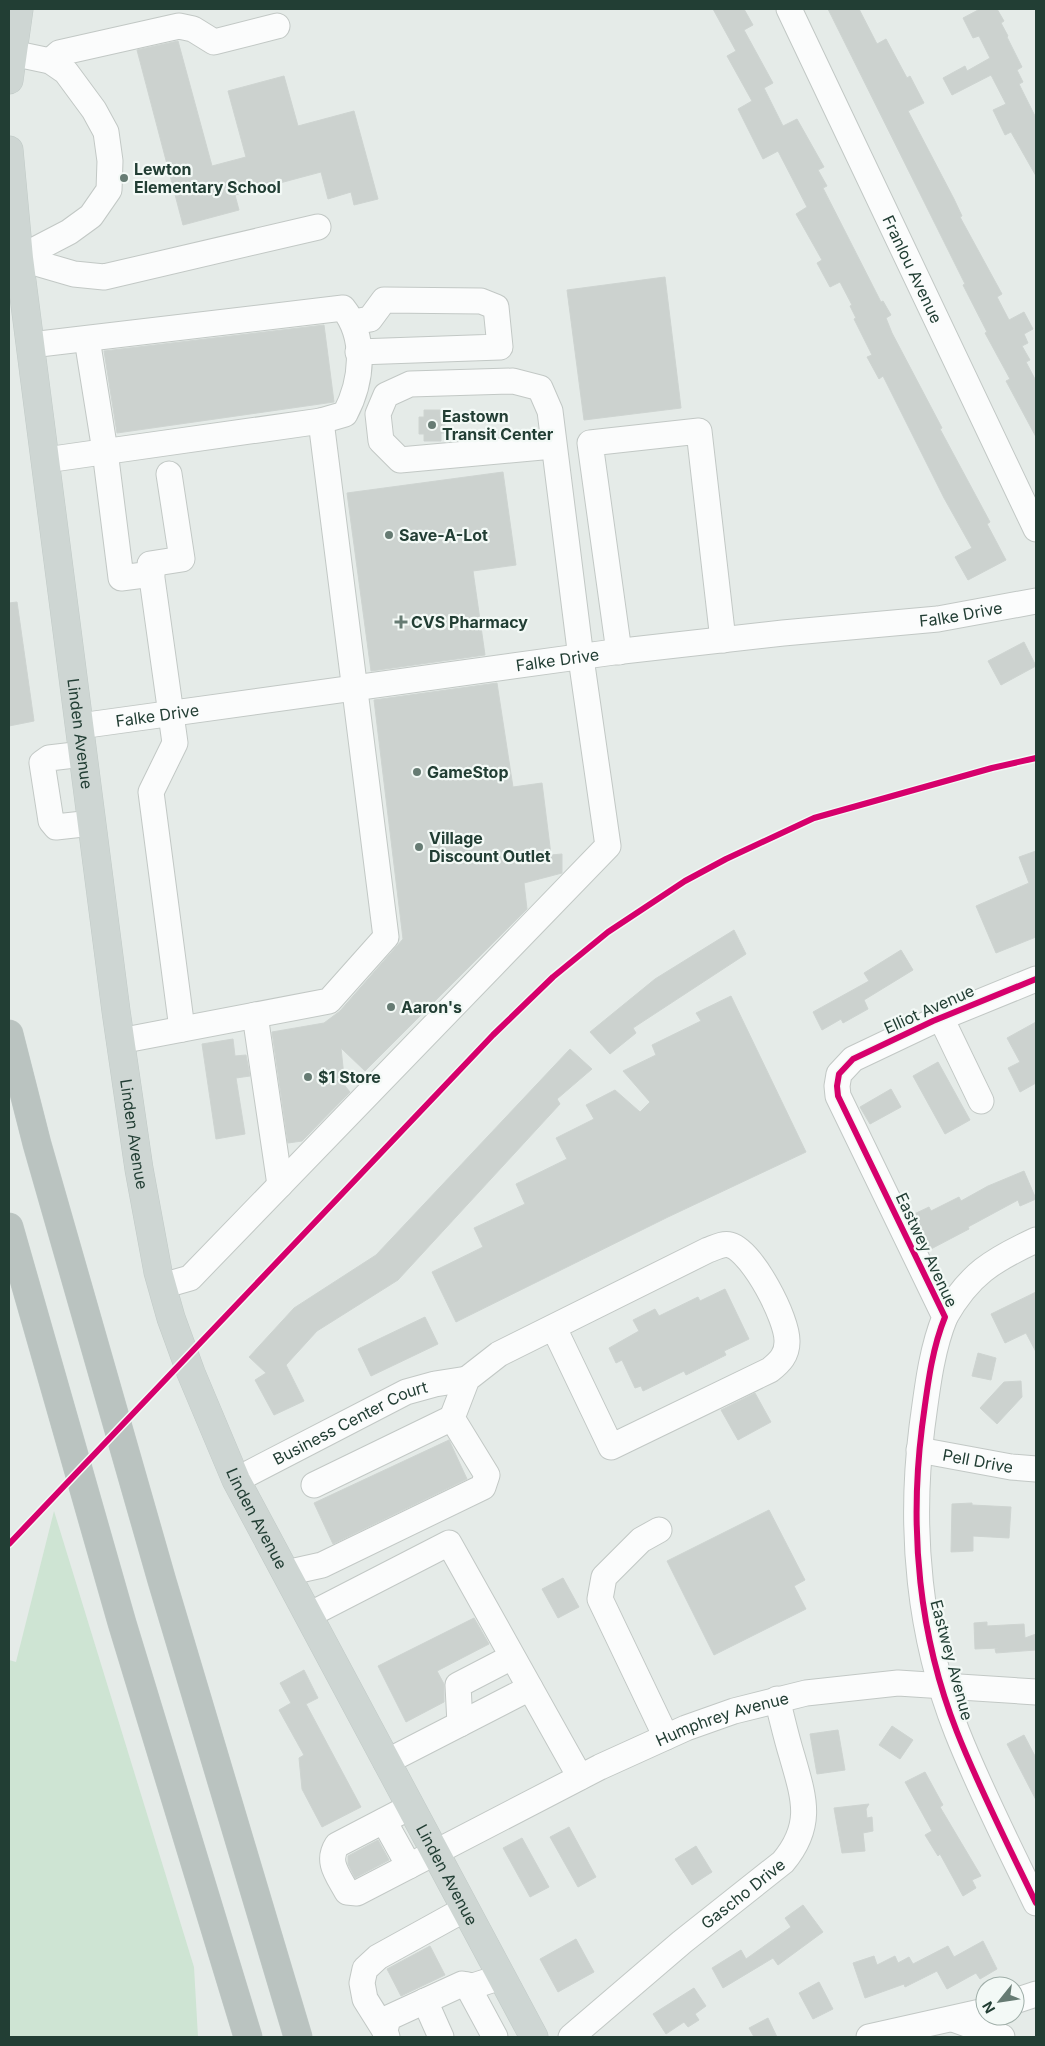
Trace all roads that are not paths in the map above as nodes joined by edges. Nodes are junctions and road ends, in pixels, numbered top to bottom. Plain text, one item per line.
1 (19, 9) edge
2 (789, 9) edge
3 (277, 26) dead end
4 (50, 61) junction
5 (10, 66) edge
6 (9, 150) edge
7 (318, 227) dead end
8 (19, 258) junction
9 (354, 322) junction
10 (87, 339) junction
11 (31, 345) junction
12 (358, 352) junction
13 (333, 417) junction
14 (553, 446) junction
15 (105, 451) junction
16 (46, 460) junction
17 (169, 474) dead end
18 (1036, 529) edge
19 (152, 574) junction
20 (1036, 601) edge
21 (723, 640) junction
22 (619, 652) junction
23 (581, 658) junction
24 (355, 688) junction
25 (172, 712) junction
26 (80, 726) junction
27 (83, 754) junction
28 (92, 823) junction
29 (1036, 979) edge
30 (255, 1015) junction
31 (941, 1018) junction
32 (182, 1029) junction
33 (9, 1034) edge
34 (120, 1041) junction
35 (839, 1074) joint
36 (981, 1101) dead end
37 (280, 1185) junction
38 (9, 1227) edge
39 (1036, 1240) edge
40 (162, 1286) junction
41 (945, 1317) junction
42 (554, 1328) junction
43 (467, 1379) junction
44 (452, 1418) junction
45 (343, 1425) junction
46 (919, 1450) junction
47 (360, 1462) junction
48 (1036, 1469) edge
49 (236, 1480) junction
50 (314, 1484) dead end
51 (659, 1530) dead end
52 (348, 1552) junction
53 (286, 1573) junction
54 (366, 1584) junction
55 (309, 1615) junction
56 (512, 1657) junction
57 (942, 1684) junction
58 (530, 1688) junction
59 (1036, 1692) edge
60 (777, 1699) junction
61 (460, 1724) junction
62 (666, 1737) junction
63 (386, 1762) junction
64 (580, 1777) junction
65 (410, 1807) junction
66 (384, 1821) junction
67 (433, 1852) junction
68 (409, 1866) junction
69 (1036, 1903) edge
70 (464, 1910) junction
71 (501, 1977) junction
72 (467, 1985) junction
73 (425, 2001) junction
74 (975, 2014) edge
75 (953, 2019) junction
76 (386, 2034) edge
77 (248, 2037) edge
78 (298, 2037) edge
79 (441, 2037) edge
80 (495, 2037) edge
81 (534, 2037) edge
82 (571, 2037) edge
83 (869, 2037) edge
84 (1002, 2037) edge

1 - 5 main road
2 - 18 street, Franlou Avenue
3 - 4 street
4 - 5 street
4 - 8 street
6 - 8 main road, Linden Avenue
7 - 8 street
8 - 11 main road, Linden Avenue
9 - 10 street
9 - 12 street
9 - 12 street
10 - 11 street
10 - 15 street
11 - 16 main road, Linden Avenue
12 - 13 street
13 - 15 street
13 - 24 street
14 - 14 street
14 - 23 street
15 - 16 street
15 - 19 street
16 - 26 main road, Linden Avenue
17 - 19 street
19 - 25 street
20 - 21 street, Falke Drive
21 - 22 street, Falke Drive
21 - 22 street
22 - 23 street, Falke Drive
23 - 24 street, Falke Drive
23 - 37 street
24 - 25 street, Falke Drive
24 - 30 street
25 - 26 street, Falke Drive
25 - 32 street
26 - 27 main road, Linden Avenue
27 - 28 main road, Linden Avenue
27 - 28 street
28 - 34 main road, Linden Avenue
29 - 31 street, Elliot Avenue
30 - 32 street
30 - 37 street
31 - 35 street, Elliot Avenue
31 - 36 street
32 - 34 street
33 - 78 highway
34 - 40 main road, Linden Avenue
35 - 41 street, Eastwey Avenue
37 - 40 street
38 - 77 highway
39 - 41 street
40 - 49 main road, Linden Avenue
41 - 46 street, Eastwey Avenue
42 - 42 street
42 - 43 street
43 - 44 street
43 - 45 street, Business Center Court
44 - 47 street
44 - 52 street
45 - 47 street
45 - 49 street, Business Center Court
46 - 48 street, Pell Drive
46 - 57 street, Eastwey Avenue
47 - 50 street
49 - 53 main road, Linden Avenue
51 - 62 street
52 - 53 street
52 - 54 street
53 - 55 main road, Linden Avenue
54 - 55 street
54 - 56 street
55 - 63 main road, Linden Avenue
56 - 58 street
56 - 61 street
57 - 59 street, Humphrey Avenue
57 - 60 street, Humphrey Avenue
57 - 69 street, Eastwey Avenue
58 - 61 street
58 - 64 street
60 - 62 street, Humphrey Avenue
60 - 82 street, Gascho Drive
61 - 63 street
62 - 64 street, Humphrey Avenue
63 - 65 main road, Linden Avenue
64 - 67 street, Humphrey Avenue
65 - 66 street
65 - 67 main road, Linden Avenue
66 - 68 street
66 - 68 street, Humphrey Avenue
67 - 68 street, Humphrey Avenue
67 - 70 main road, Linden Avenue
70 - 71 main road, Linden Avenue
70 - 76 street
71 - 72 street
71 - 81 main road, Linden Avenue
72 - 73 street
72 - 80 street
73 - 76 street
73 - 79 street
74 - 75 street
75 - 83 street
75 - 84 street

